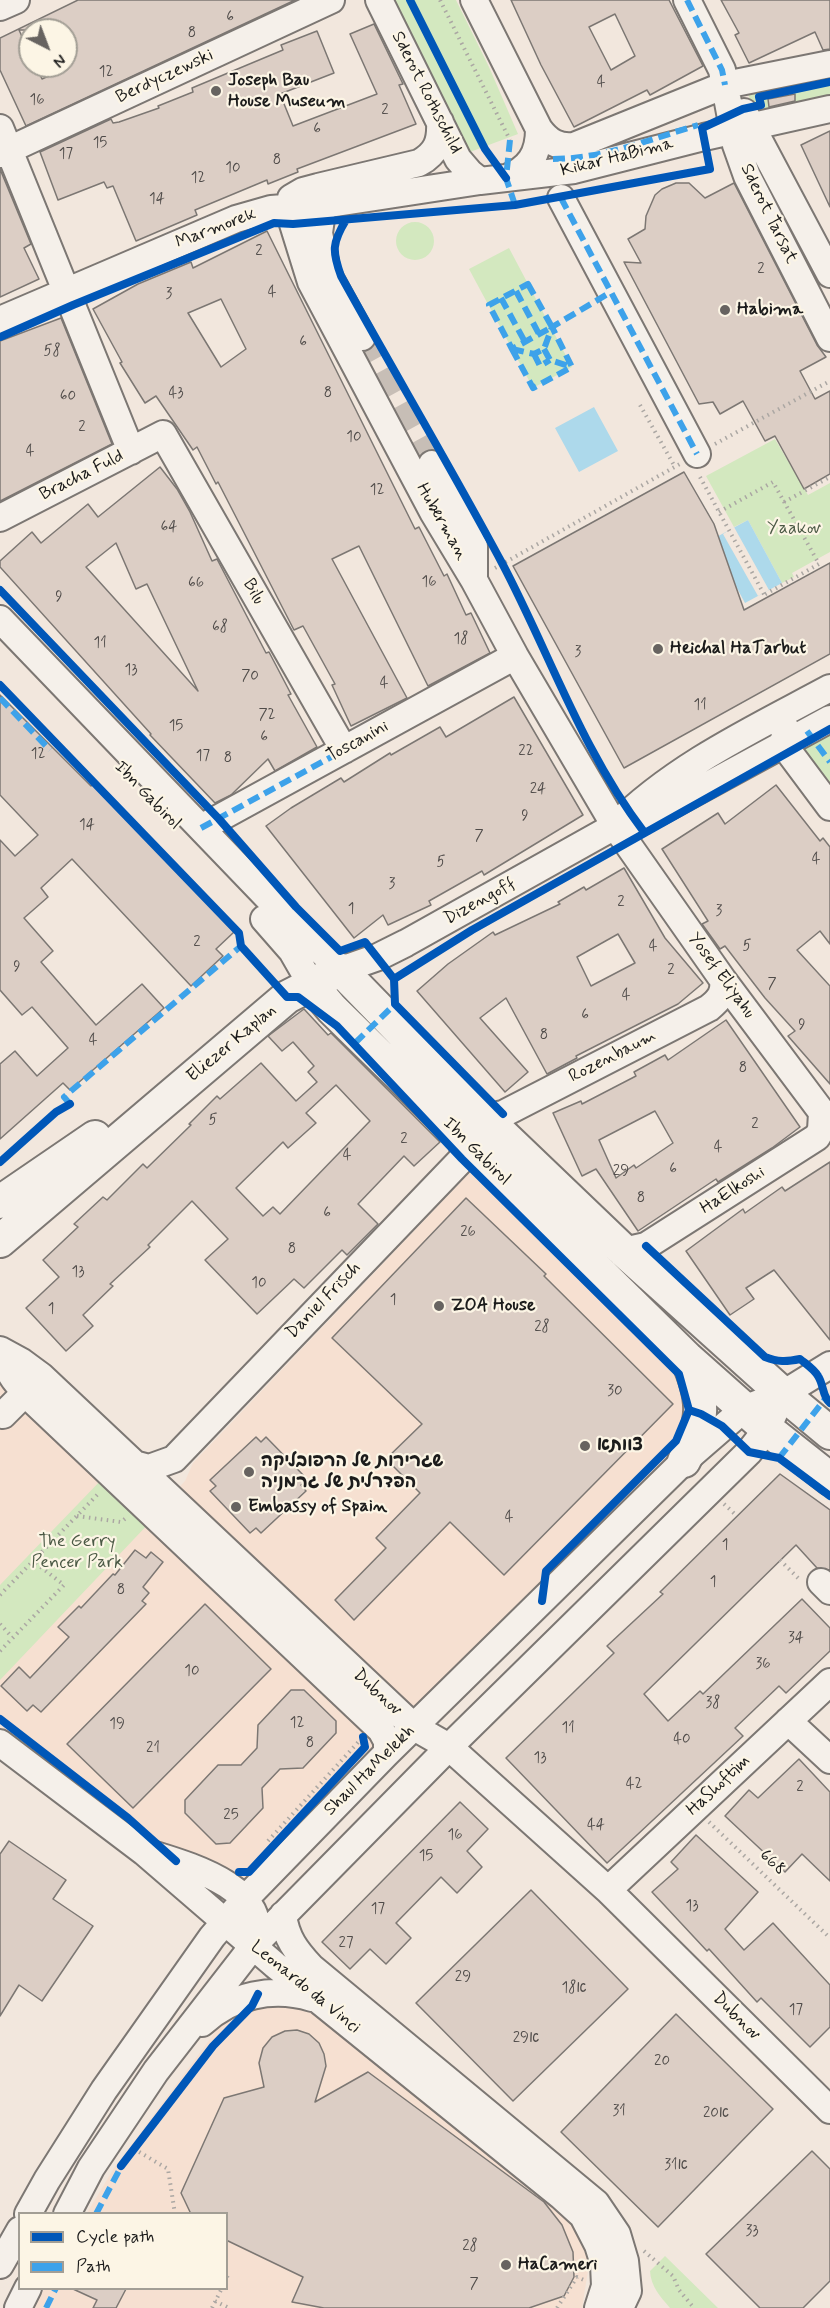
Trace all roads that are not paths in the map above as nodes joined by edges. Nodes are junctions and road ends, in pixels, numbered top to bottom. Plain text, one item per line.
1 (16, 0) edge
2 (331, 0) edge
3 (380, 0) edge
4 (474, 0) edge
5 (687, 0) edge
6 (0, 7) edge
7 (830, 64) edge
8 (725, 85) junction
9 (830, 109) edge
10 (440, 122) junction
11 (743, 123) junction
12 (539, 129) junction
13 (3, 144) edge
14 (506, 178) junction
15 (480, 181) junction
16 (561, 198) dead end
17 (324, 205) junction
18 (289, 208) junction
19 (298, 237) junction
20 (327, 273) junction
21 (830, 274) edge
22 (66, 290) junction
23 (830, 307) edge
24 (0, 320) edge
25 (362, 337) tunnel mouth
26 (830, 338) edge
27 (163, 434) joint
28 (130, 451) junction
29 (432, 464) tunnel mouth
30 (699, 466) road end
31 (0, 518) edge
32 (474, 580) junction
33 (0, 619) edge
34 (0, 643) edge
35 (515, 656) junction
36 (830, 688) edge
37 (791, 708) junction
38 (830, 720) edge
39 (783, 744) junction
40 (344, 750) junction
41 (830, 807) edge
42 (615, 826) junction
43 (201, 828) junction
44 (341, 970) junction
45 (307, 976) junction
46 (723, 980) junction
47 (485, 1118) junction
48 (826, 1118) edge
49 (463, 1140) junction
50 (0, 1202) edge
51 (0, 1241) edge
52 (624, 1251) junction
53 (0, 1350) edge
54 (0, 1357) edge
55 (687, 1359) junction
56 (830, 1365) edge
57 (25, 1393) junction
58 (783, 1394) junction
59 (744, 1409) junction
60 (3, 1415) dead end
61 (767, 1429) junction
62 (830, 1433) edge
63 (174, 1459) junction
64 (684, 1461) junction
65 (101, 1465) junction
66 (830, 1479) edge
67 (174, 1502) junction
68 (830, 1682) edge
69 (788, 1721) junction
70 (414, 1727) junction
71 (0, 1743) edge
72 (449, 1746) junction
73 (387, 1753) junction
74 (830, 1760) edge
75 (144, 1852) junction
76 (608, 1890) junction
77 (244, 1900) junction
78 (283, 1915) junction
79 (224, 1922) junction
80 (253, 1946) junction
81 (318, 2000) junction
82 (156, 2071) junction
83 (830, 2110) edge
84 (29, 2212) edge
85 (68, 2212) edge
86 (18, 2234) edge
87 (608, 2239) junction
88 (0, 2265) edge
89 (27, 2290) edge
90 (603, 2306) edge
91 (18, 2308) edge

1 - 6 street
2 - 13 street, Berdyczewski
3 - 10 street, Sderot Rothschild
4 - 12 street
5 - 8 street, Sderot Tarsat
7 - 8 street, Kikar HaBima
8 - 11 street, Sderot Tarsat
8 - 12 street, Kikar HaBima
9 - 11 street, Kikar HaBima
10 - 15 street, Sderot Rothschild
10 - 18 street
11 - 14 street, Kikar HaBima
11 - 21 street, Sderot Tarsat
11 - 23 street
11 - 26 street, Sderot Tarsat
12 - 14 street
13 - 22 street
14 - 15 street, Kikar HaBima
15 - 17 street, Marmorek
16 - 30 street
17 - 18 street, Marmorek
17 - 20 street
18 - 19 street, Huberman
18 - 22 street, Marmorek
19 - 20 street
19 - 32 street, Huberman
20 - 25 street
22 - 24 street, Marmorek
22 - 28 street
27 - 28 street, Bracha Fuld
27 - 40 street, Bilu
28 - 31 street, Bracha Fuld
29 - 32 street
32 - 35 street, Huberman
33 - 43 street, Ibn Gabirol
34 - 45 street, Ibn Gabirol
35 - 40 street, Toscanini
35 - 42 street, Huberman
36 - 37 street, Dizengoff
37 - 38 street
37 - 39 street
37 - 42 street, Dizengoff
38 - 39 street, Dizengoff
39 - 41 street
39 - 42 street, Dizengoff
40 - 43 street, Toscanini
42 - 44 street, Dizengoff
42 - 46 street, Yosef Eliyahu
43 - 44 street, Ibn Gabirol
44 - 45 main road, Eliezer Kaplan
44 - 47 main road, Ibn Gabirol
45 - 49 main road, Ibn Gabirol
45 - 50 main road, Eliezer Kaplan
45 - 51 main road, Eliezer Kaplan
46 - 47 street, Rozenbaum
46 - 48 street, Yosef Eliyahu
47 - 52 main road, Ibn Gabirol
48 - 52 street, HaElkoshi
49 - 55 main road, Ibn Gabirol
49 - 63 street, Daniel Frisch
52 - 58 main road, Ibn Gabirol
53 - 65 street, Dubnov
54 - 57 street, Dubnov
55 - 59 main road, Ibn Gabirol
55 - 64 main road
56 - 58 street, Shaul HaMelekh
57 - 60 street
57 - 65 street, Dubnov
58 - 59 street, Shaul HaMelekh
58 - 61 street
58 - 62 main road, Ibn Gabirol
59 - 61 main road, Ibn Gabirol
59 - 64 street, Shaul HaMelekh
61 - 66 main road, Ibn Gabirol
61 - 72 street
63 - 65 street
63 - 67 street
64 - 70 street, Shaul HaMelekh
65 - 67 street, Dubnov
65 - 73 street, Dubnov
67 - 70 street, Dubnov
68 - 69 street, HaShoftim
69 - 74 street
69 - 76 street, HaShoftim
70 - 72 street, Dubnov
70 - 73 street, Shaul HaMelekh
71 - 75 street, Leonardo da Vinci
72 - 76 street, Dubnov
72 - 78 street
73 - 77 street, Shaul HaMelekh
75 - 77 street
75 - 79 street, Leonardo da Vinci
76 - 83 street, Dubnov
77 - 79 street, Shaul HaMelekh
77 - 80 street
78 - 80 street
78 - 87 street, Leonardo da Vinci
79 - 80 street, Leonardo da Vinci
79 - 84 street, Shaul HaMelekh
80 - 81 street, Leonardo da Vinci
80 - 82 street
81 - 82 street
81 - 87 street, Leonardo da Vinci
82 - 85 street
86 - 88 street
87 - 90 street
89 - 91 street

